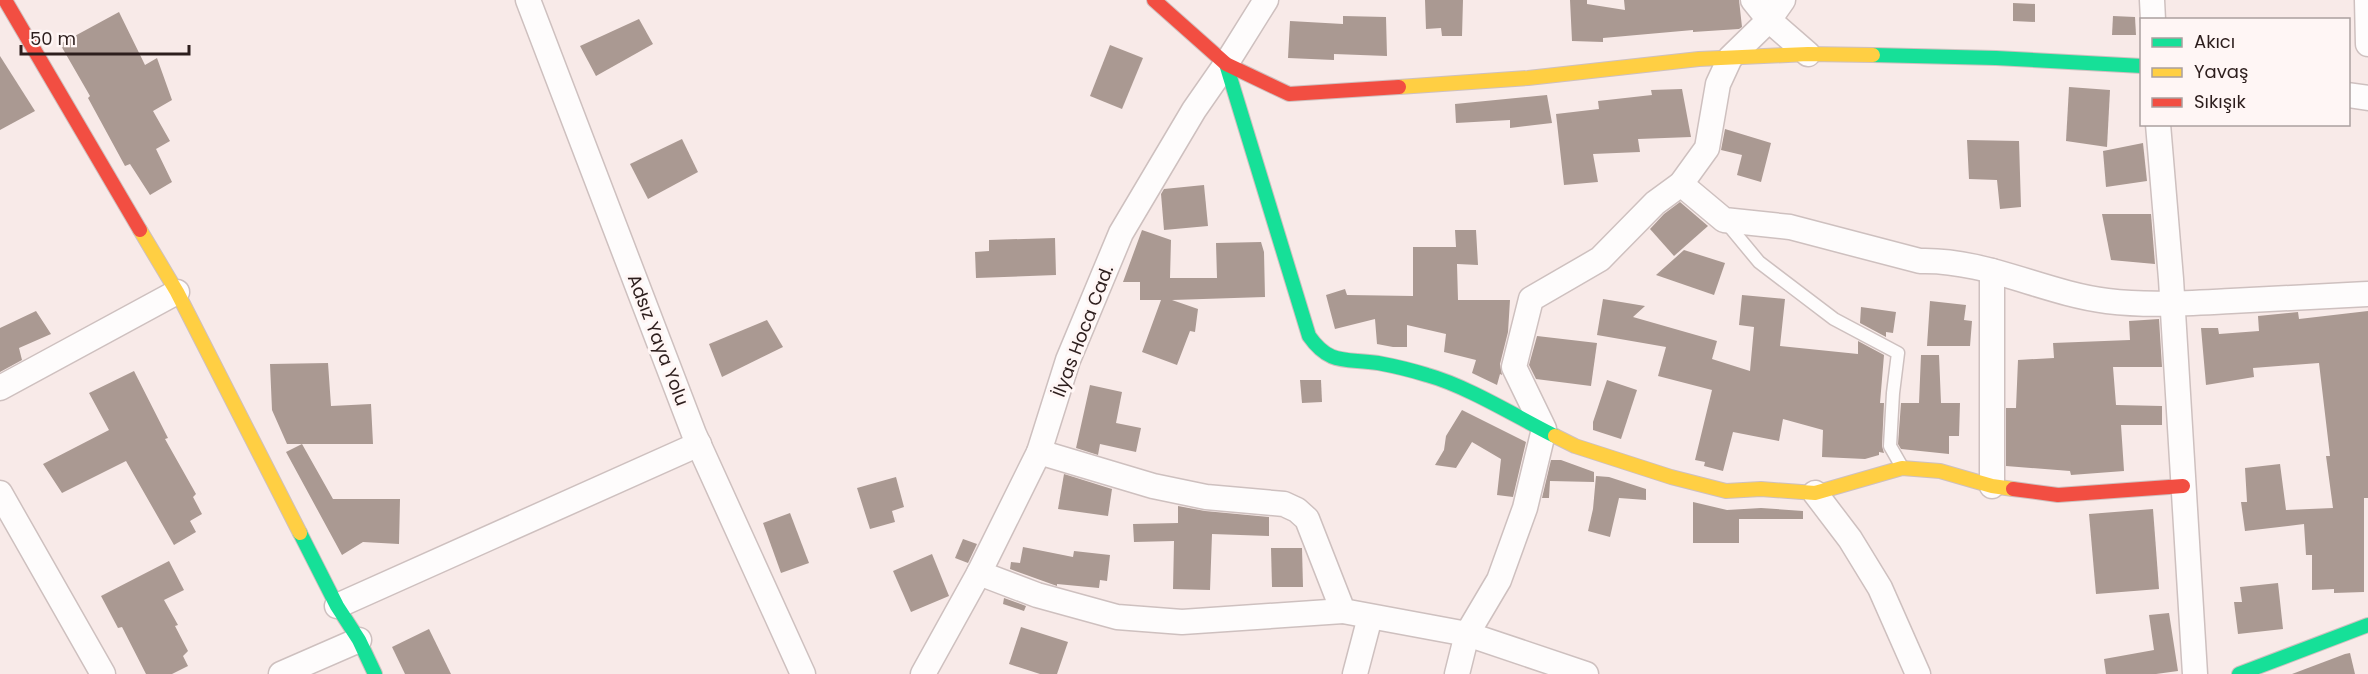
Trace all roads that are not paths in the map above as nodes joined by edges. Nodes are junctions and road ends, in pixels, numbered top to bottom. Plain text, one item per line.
1 (5, 0) edge
2 (528, 0) edge
3 (1154, 0) edge
4 (1266, 0) edge
5 (1753, 0) edge
6 (1783, 0) edge
7 (2152, 0) edge
8 (2367, 0) edge
9 (2152, 18) edge
10 (1769, 20) junction
11 (2368, 44) edge
12 (1808, 54) junction
13 (1730, 58) junction
14 (1226, 64) junction
15 (2140, 66) edge
16 (2350, 95) edge
17 (2368, 98) edge
18 (2158, 126) edge
19 (1680, 184) junction
20 (1724, 220) junction
21 (1992, 271) junction
22 (177, 292) junction
23 (2368, 294) edge
24 (2172, 304) junction
25 (0, 388) edge
26 (1544, 429) junction
27 (699, 444) junction
28 (1039, 452) junction
29 (1902, 468) junction
30 (1992, 486) junction
31 (2183, 486) junction
32 (0, 493) edge
33 (1815, 493) junction
34 (979, 573) junction
35 (337, 606) junction
36 (1343, 611) junction
37 (1370, 617) junction
38 (2368, 625) edge
39 (1467, 634) junction
40 (358, 640) junction
41 (794, 670) edge
42 (102, 674) edge
43 (281, 674) edge
44 (375, 674) edge
45 (923, 674) edge
46 (1355, 674) edge
47 (1457, 674) edge
48 (1586, 674) edge
49 (1917, 674) edge
50 (2195, 674) edge
51 (2239, 674) edge

1 - 22 street
2 - 27 street, Adsız Yaya Yolu
3 - 14 street
4 - 14 street, İlyas Hoca Cad.
5 - 10 street
6 - 10 street
7 - 9 street
8 - 11 street
10 - 12 street
10 - 13 street
12 - 13 street
12 - 15 street
13 - 14 street
13 - 19 street
14 - 26 street
14 - 28 street, İlyas Hoca Cad.
16 - 17 street
18 - 24 street
19 - 20 street
19 - 26 street
20 - 21 street
20 - 29 lane
21 - 24 street
21 - 30 street
22 - 25 street
22 - 35 street
23 - 24 street
24 - 31 street
26 - 33 street
26 - 39 street
27 - 35 street
27 - 41 street, Adsız Yaya Yolu
28 - 34 street, İlyas Hoca Cad.
28 - 36 street
29 - 30 street
29 - 33 street
30 - 31 street
31 - 50 street
32 - 42 street
33 - 49 street
34 - 36 street
34 - 45 street, İlyas Hoca Cad.
35 - 40 street
36 - 37 street
37 - 39 street
37 - 46 street
38 - 51 street
39 - 47 street
39 - 48 street
40 - 43 street
40 - 44 street

